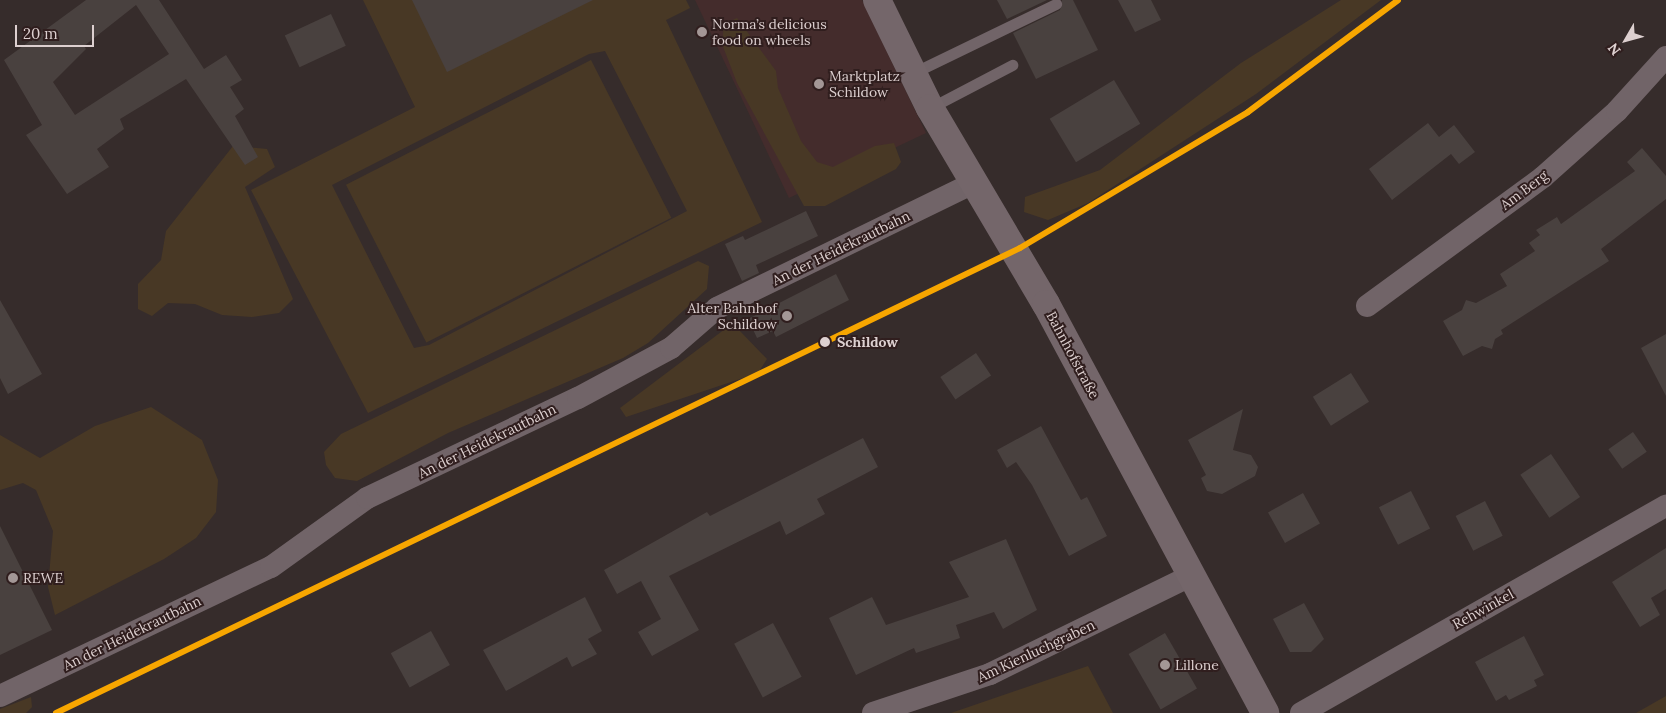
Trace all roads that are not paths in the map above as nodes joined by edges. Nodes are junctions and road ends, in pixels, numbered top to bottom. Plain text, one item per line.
1 (877, 0) edge
2 (1056, 4) dead end
3 (1666, 56) edge
4 (1012, 66) dead end
5 (912, 73) junction
6 (930, 108) junction
7 (973, 183) junction
8 (1367, 306) dead end
9 (1666, 506) edge
10 (1192, 575) junction
11 (0, 696) edge
12 (873, 713) edge
13 (1265, 713) edge
14 (1301, 713) edge

1 - 5 street, Bahnhofstraße
2 - 5 lane
3 - 8 street, Am Berg
4 - 6 lane
5 - 6 street, Bahnhofstraße
6 - 7 street, Bahnhofstraße
7 - 10 street, Bahnhofstraße
7 - 11 street, An der Heidekrautbahn
9 - 14 street, Rehwinkel
10 - 12 street, Am Kienluchgraben
10 - 13 street, Bahnhofstraße

